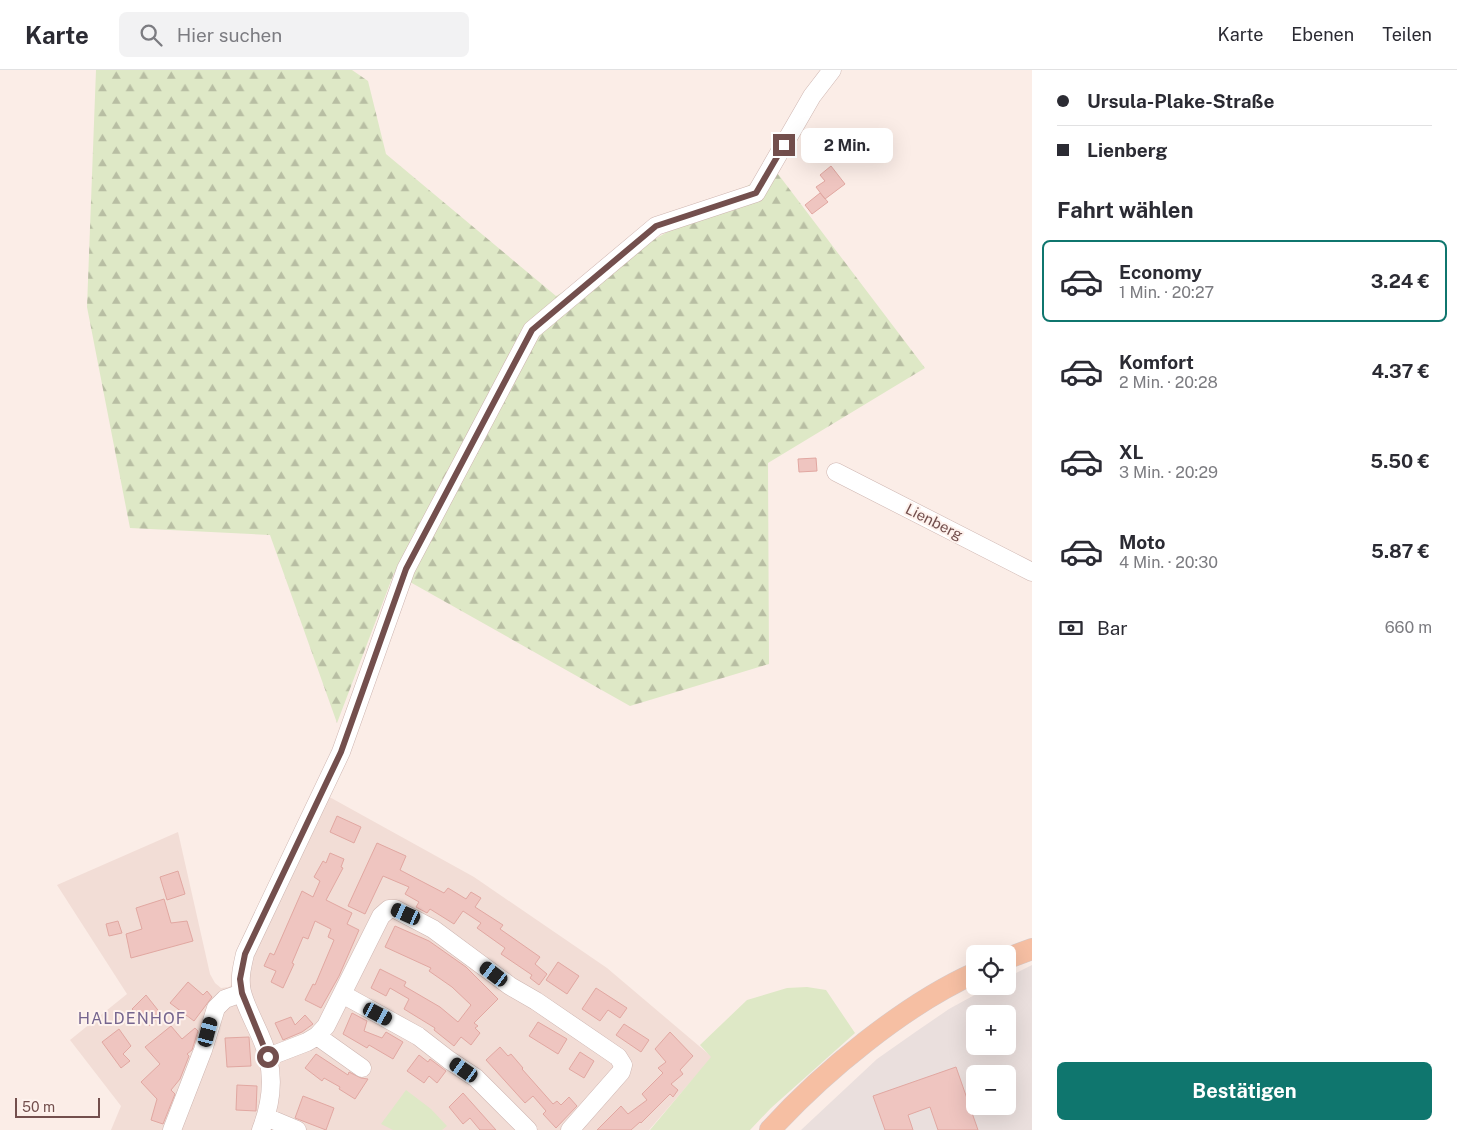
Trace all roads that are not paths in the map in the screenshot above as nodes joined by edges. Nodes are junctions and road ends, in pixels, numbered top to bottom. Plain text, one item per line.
1 (832, 70) edge
2 (836, 472) dead end
3 (1032, 572) edge
4 (1032, 948) edge
5 (1016, 955) edge
6 (966, 977) edge
7 (242, 993) junction
8 (342, 994) junction
9 (317, 1036) junction
10 (268, 1057) junction
11 (362, 1068) dead end
12 (263, 1124) edge
13 (172, 1130) edge
14 (297, 1130) edge
15 (528, 1130) edge
16 (570, 1130) edge
17 (770, 1130) edge

1 - 7 street
2 - 3 street, Lienberg
4 - 5 main road
6 - 17 main road
7 - 10 street
7 - 13 street
8 - 9 street
8 - 15 street
8 - 16 street
9 - 10 street
9 - 11 street
10 - 12 street
12 - 14 street

